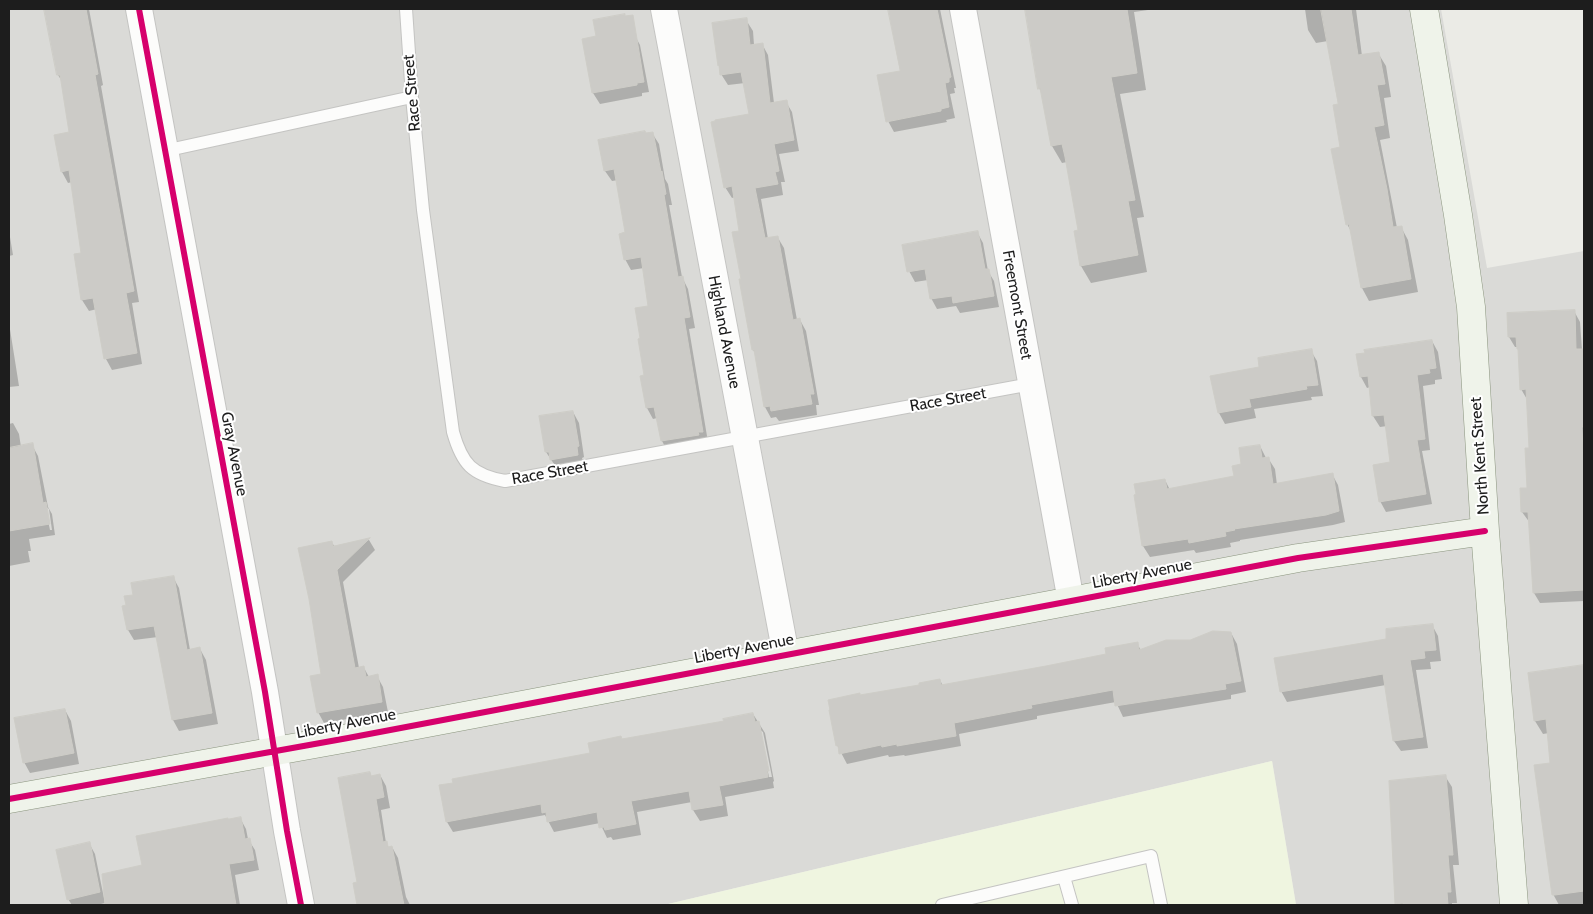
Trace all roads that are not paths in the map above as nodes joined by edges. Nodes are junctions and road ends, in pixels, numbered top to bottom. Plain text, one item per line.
1 (139, 9) edge
2 (406, 9) edge
3 (664, 9) edge
4 (963, 9) edge
5 (1424, 9) edge
6 (412, 97) junction
7 (164, 151) junction
8 (1031, 384) junction
9 (744, 438) junction
10 (1485, 531) junction
11 (1070, 601) junction
12 (786, 656) junction
13 (273, 752) junction
14 (9, 799) edge
15 (1064, 877) junction
16 (982, 901) edge
17 (302, 905) edge
18 (942, 905) edge
19 (1072, 905) edge
20 (1161, 905) edge
21 (1514, 905) edge

1 - 7 street, Gray Avenue
2 - 6 lane, Race Street
3 - 9 street, Highland Avenue
4 - 8 street, Freemont Street
5 - 10 street, North Kent Street
6 - 7 lane
6 - 9 lane, Race Street
7 - 13 street, Gray Avenue
8 - 9 lane, Race Street
8 - 11 street, Freemont Street
9 - 12 street, Highland Avenue
10 - 11 street, Liberty Avenue
10 - 21 street, North Kent Street
11 - 12 street, Liberty Avenue
12 - 13 street, Liberty Avenue
13 - 14 street, Liberty Avenue
13 - 17 street, Gray Avenue
15 - 16 lane
15 - 19 lane
15 - 20 lane
16 - 18 lane

